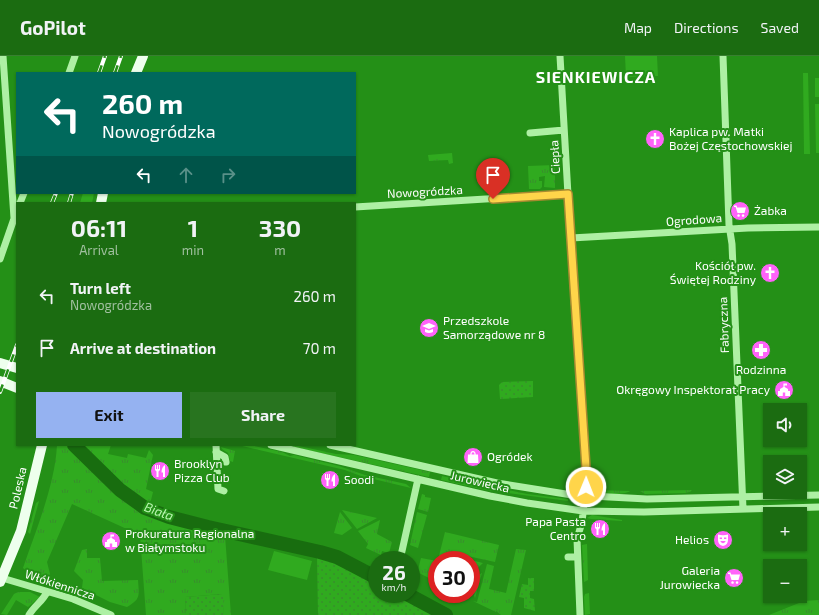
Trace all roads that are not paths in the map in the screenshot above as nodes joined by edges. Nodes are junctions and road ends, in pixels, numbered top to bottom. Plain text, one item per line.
1 (3, 56) edge
2 (75, 56) edge
3 (142, 56) edge
4 (560, 56) edge
5 (723, 56) edge
6 (69, 72) edge
7 (136, 72) edge
8 (564, 130) junction
9 (530, 133) dead end
10 (568, 194) junction
11 (356, 207) edge
12 (16, 214) edge
13 (819, 227) edge
14 (730, 229) junction
15 (571, 238) junction
16 (0, 258) edge
17 (0, 363) edge
18 (16, 368) edge
19 (0, 381) edge
20 (16, 388) edge
21 (42, 446) edge
22 (280, 446) edge
23 (334, 446) edge
24 (291, 447) edge
25 (216, 448) edge
26 (226, 462) dead end
27 (418, 479) junction
28 (224, 491) dead end
29 (819, 494) edge
30 (585, 496) junction
31 (743, 497) junction
32 (694, 498) junction
33 (819, 507) edge
34 (743, 509) junction
35 (583, 511) junction
36 (689, 511) junction
37 (402, 551) edge
38 (568, 557) dead end
39 (577, 557) junction
40 (1, 580) edge
41 (47, 592) junction
42 (28, 615) edge
43 (111, 615) edge
44 (580, 615) edge

1 - 12 street
2 - 6 street
3 - 7 main road
4 - 8 street, Ciepła
5 - 14 street, Fabryczna
8 - 9 street
8 - 10 street, Ciepła
10 - 11 street, Nowogródzka
10 - 15 street, Ciepła
12 - 16 street
13 - 14 street, Ogrodowa
14 - 15 street, Ogrodowa
14 - 31 street, Fabryczna
15 - 30 street, Ciepła
17 - 18 main road
19 - 20 main road
21 - 40 main road, Poleska
22 - 24 street, Jurowiecka
23 - 30 street, Jurowiecka
24 - 27 street, Jurowiecka
25 - 26 street
25 - 28 street
27 - 35 street, Jurowiecka
27 - 37 street
29 - 31 street, Jurowiecka
30 - 32 street, Jurowiecka
30 - 35 street, Ciepła
31 - 32 street, Jurowiecka
31 - 34 street, Fabryczna
32 - 36 street
33 - 34 street, Jurowiecka
34 - 36 street, Jurowiecka
35 - 36 street, Jurowiecka
35 - 39 street, Ciepła
38 - 39 street
39 - 44 street, Ciepła
40 - 41 street, Włókiennicza
41 - 42 street
41 - 43 street, Włókiennicza

